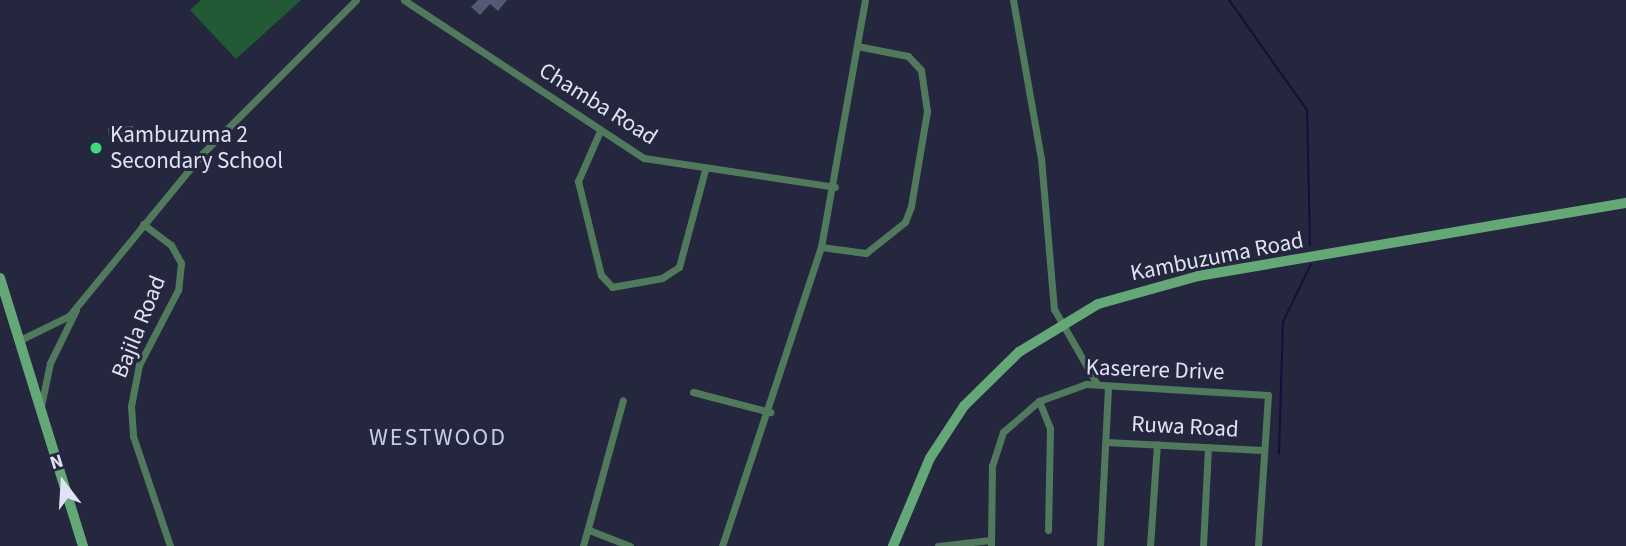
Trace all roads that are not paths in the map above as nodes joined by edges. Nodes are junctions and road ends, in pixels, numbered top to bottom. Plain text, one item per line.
1 (356, 0) edge
2 (404, 0) edge
3 (865, 0) edge
4 (1013, 0) edge
5 (857, 46) junction
6 (600, 131) junction
7 (705, 170) junction
8 (835, 187) junction
9 (1626, 203) edge
10 (143, 224) junction
11 (821, 247) junction
12 (0, 281) edge
13 (77, 306) junction
14 (1064, 321) junction
15 (18, 341) junction
16 (1097, 384) junction
17 (1108, 386) junction
18 (693, 392) dead end
19 (623, 400) dead end
20 (1039, 401) junction
21 (41, 409) junction
22 (769, 412) junction
23 (1106, 442) junction
24 (1157, 444) junction
25 (1208, 447) junction
26 (1263, 450) junction
27 (589, 530) junction
28 (1048, 530) dead end
29 (991, 543) edge
30 (83, 546) edge
31 (170, 546) edge
32 (583, 546) edge
33 (630, 546) edge
34 (722, 546) edge
35 (892, 546) edge
36 (939, 546) edge
37 (1100, 546) edge
38 (1150, 546) edge
39 (1203, 546) edge
40 (1258, 546) edge

1 - 10 street
2 - 6 street, Chamba Road
3 - 5 street
4 - 14 street
5 - 8 street
5 - 11 street
6 - 7 street, Chamba Road
6 - 7 street
7 - 8 street, Chamba Road
8 - 11 street
9 - 14 main road, Kambuzuma Road
10 - 13 street
10 - 31 street, Bajila Road
11 - 22 street
12 - 15 main road
13 - 15 street
13 - 21 street
14 - 16 street
14 - 35 main road, Kambuzuma Road
15 - 21 main road
16 - 17 street, Kaserere Drive
16 - 20 street, Kaserere Drive
17 - 23 street
17 - 26 street, Kaserere Drive
18 - 22 street
19 - 27 street
20 - 28 street
20 - 29 street, Kaserere Drive
21 - 30 main road
22 - 34 street
23 - 24 street, Ruwa Road
23 - 37 street
24 - 25 street, Ruwa Road
24 - 38 street
25 - 26 street, Ruwa Road
25 - 39 street
26 - 40 street
27 - 32 street
27 - 33 street
29 - 36 street

